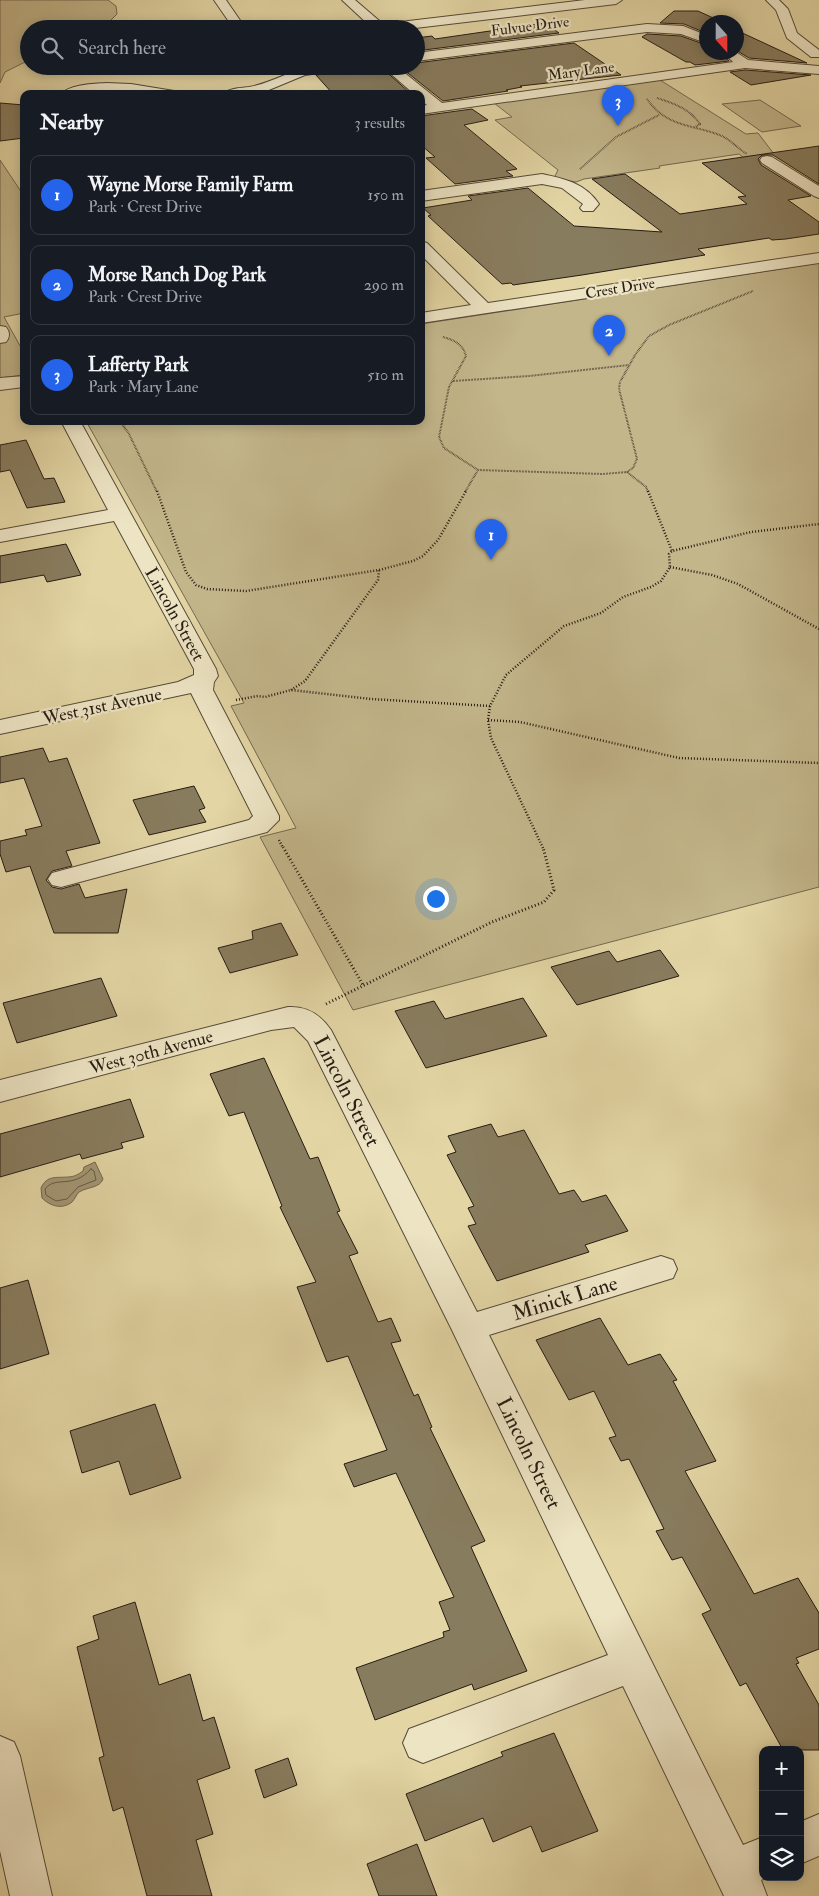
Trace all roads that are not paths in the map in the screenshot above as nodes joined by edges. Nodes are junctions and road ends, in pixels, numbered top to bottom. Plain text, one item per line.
1 (220, 0) edge
2 (348, 0) edge
3 (616, 0) edge
4 (772, 0) edge
5 (234, 20) edge
6 (369, 20) edge
7 (425, 22) edge
8 (699, 36) edge
9 (815, 36) dead end
10 (817, 55) edge
11 (425, 56) edge
12 (739, 60) edge
13 (745, 64) junction
14 (819, 70) edge
15 (295, 75) edge
16 (399, 75) edge
17 (85, 90) edge
18 (144, 90) edge
19 (253, 90) edge
20 (417, 90) edge
21 (425, 96) edge
22 (438, 107) junction
23 (425, 109) edge
24 (767, 160) road end
25 (425, 182) edge
26 (437, 193) junction
27 (819, 193) edge
28 (425, 195) edge
29 (588, 208) dead end
30 (425, 250) edge
31 (819, 258) edge
32 (484, 309) junction
33 (425, 317) edge
34 (0, 331) edge
35 (0, 338) edge
36 (20, 382) edge
37 (0, 384) edge
38 (72, 425) edge
39 (120, 514) junction
40 (0, 536) edge
41 (202, 681) junction
42 (0, 727) edge
43 (61, 879) dead end
44 (302, 1016) joint
45 (0, 1091) edge
46 (661, 1268) dead end
47 (468, 1328) junction
48 (633, 1664) junction
49 (423, 1742) dead end
50 (0, 1756) edge
51 (819, 1835) edge
52 (804, 1841) edge
53 (748, 1874) edge
54 (31, 1896) edge

1 - 5 street
2 - 6 street
3 - 7 street
4 - 10 street
8 - 11 street, Fulvue Drive
9 - 10 street
12 - 13 street
13 - 14 street
13 - 22 street, Mary Lane
15 - 19 street
16 - 20 street
17 - 18 street
21 - 22 street
22 - 23 street, Mary Lane
24 - 27 street
25 - 26 street
26 - 28 street
26 - 29 street
30 - 32 street
31 - 32 street, Crest Drive
32 - 33 street, Crest Drive
34 - 35 street
36 - 37 street
38 - 39 street, Lincoln Street
39 - 40 street
39 - 41 street, Lincoln Street
41 - 42 street, West 31st Avenue
41 - 43 street, Lincoln Street
44 - 45 street, West 30th Avenue
44 - 47 street, Lincoln Street
46 - 47 street, Minick Lane
47 - 48 street, Lincoln Street
48 - 49 street
48 - 53 street, Lincoln Street
50 - 54 street
51 - 52 street

